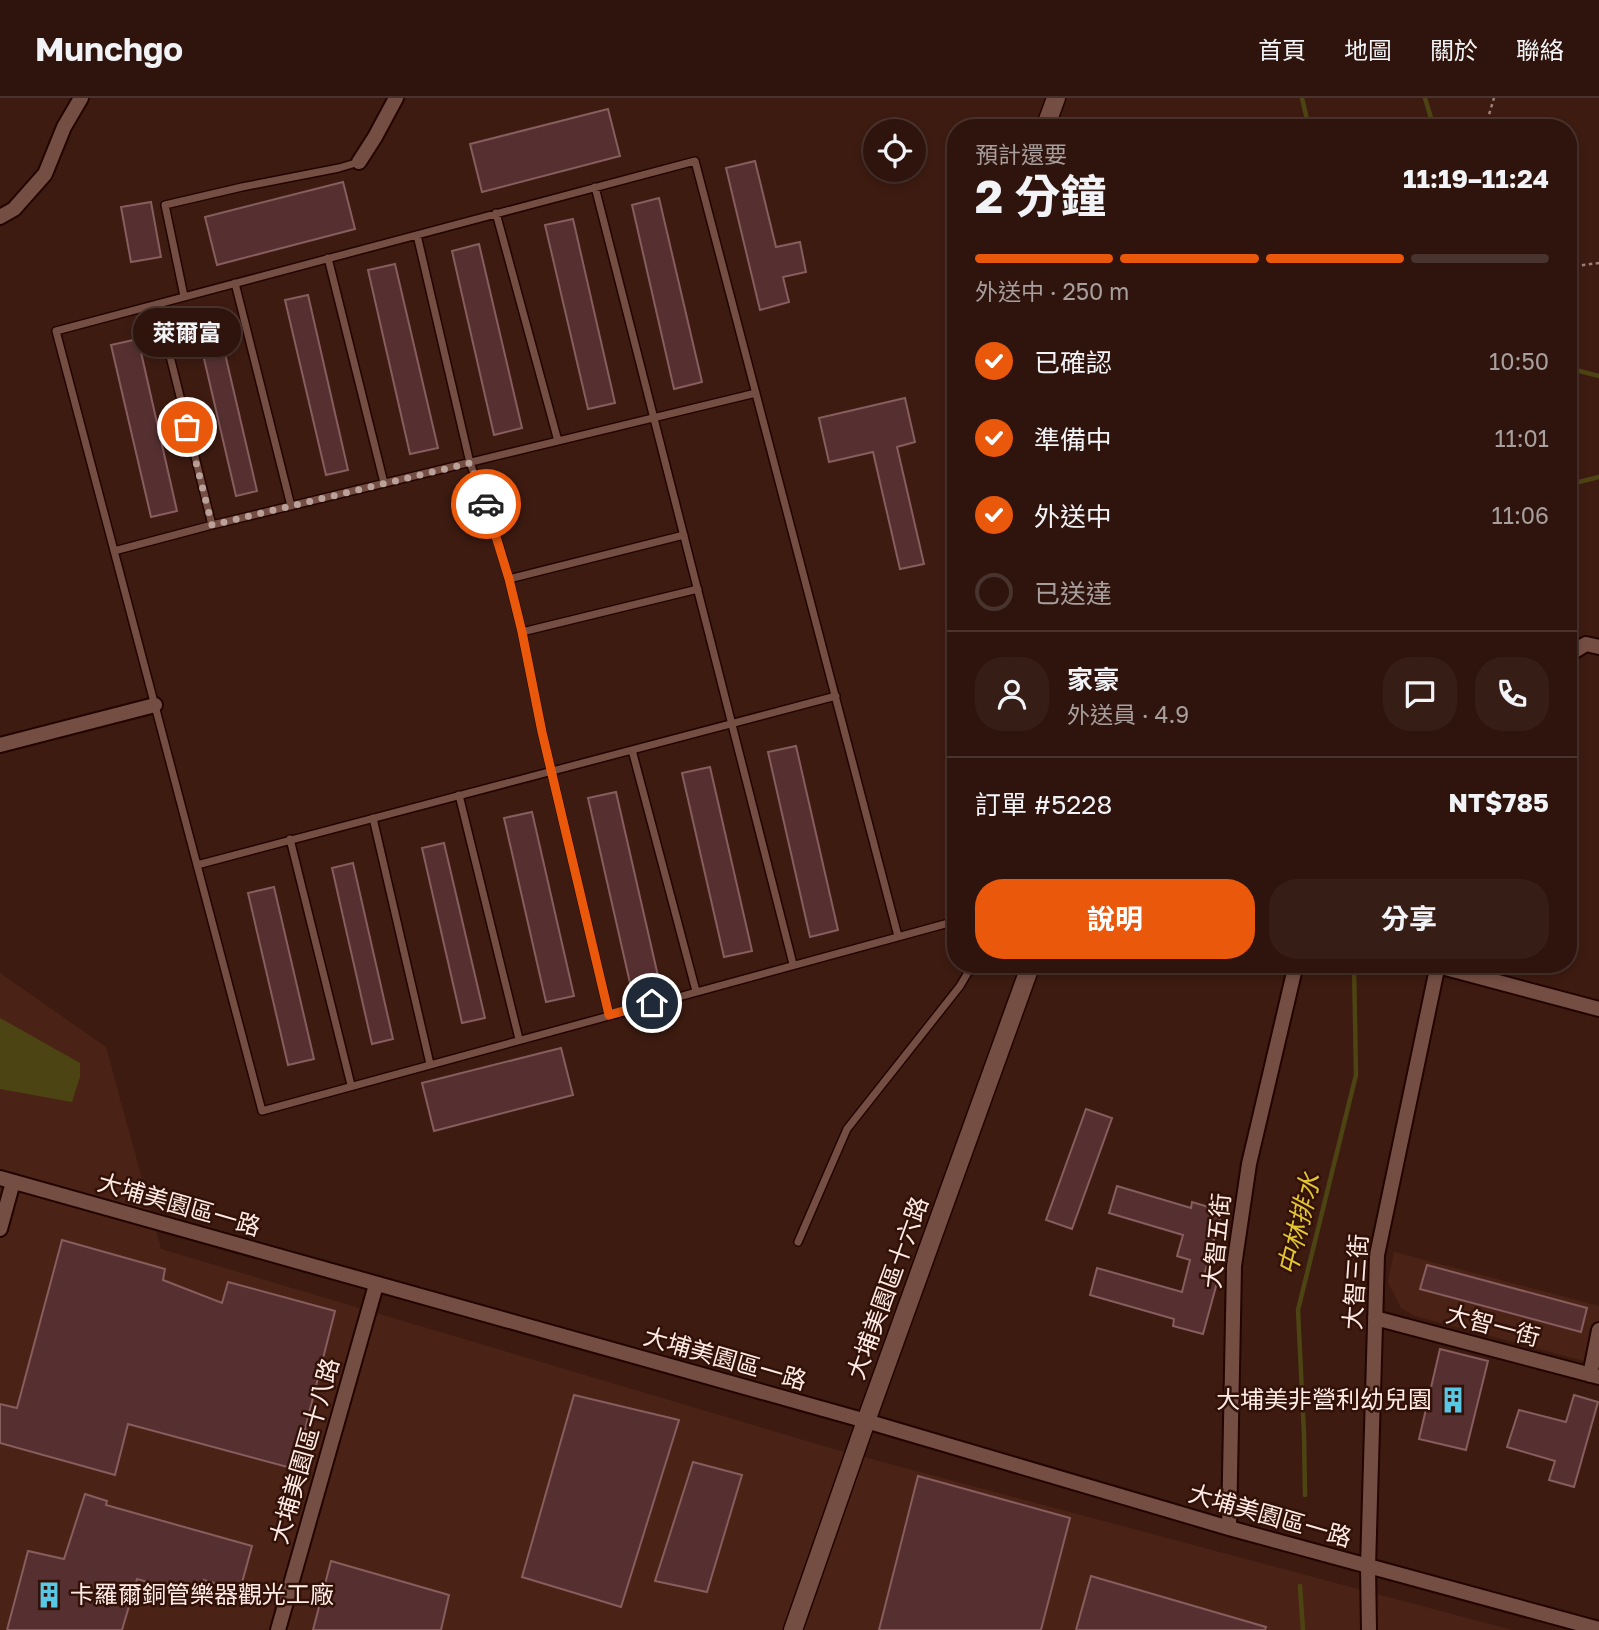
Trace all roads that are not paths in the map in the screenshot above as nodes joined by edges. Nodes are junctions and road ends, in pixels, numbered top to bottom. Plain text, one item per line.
1 (81, 98) edge
2 (396, 98) edge
3 (1056, 98) edge
4 (1048, 119) edge
5 (359, 162) joint
6 (596, 187) junction
7 (496, 214) junction
8 (0, 217) edge
9 (417, 235) junction
10 (328, 258) junction
11 (235, 283) junction
12 (184, 296) junction
13 (157, 304) junction
14 (756, 393) junction
15 (654, 418) junction
16 (558, 441) junction
17 (470, 463) junction
18 (384, 483) junction
19 (291, 506) junction
20 (212, 525) junction
21 (684, 536) junction
22 (114, 551) junction
23 (509, 579) junction
24 (698, 589) junction
25 (522, 632) junction
26 (1599, 647) edge
27 (1577, 650) edge
28 (836, 696) junction
29 (155, 705) junction
30 (732, 723) junction
31 (0, 745) edge
32 (632, 750) junction
33 (552, 771) junction
34 (459, 795) junction
35 (373, 818) junction
36 (290, 839) junction
37 (197, 865) junction
38 (947, 923) edge
39 (898, 936) junction
40 (793, 964) junction
41 (968, 973) edge
42 (1028, 973) edge
43 (1294, 973) edge
44 (1436, 973) edge
45 (1467, 973) edge
46 (696, 991) junction
47 (1599, 1009) edge
48 (609, 1015) junction
49 (519, 1040) junction
50 (430, 1063) junction
51 (351, 1085) junction
52 (7, 1180) edge
53 (0, 1229) edge
54 (797, 1242) dead end
55 (376, 1284) junction
56 (1375, 1318) junction
57 (1599, 1330) edge
58 (1594, 1376) edge
59 (866, 1421) junction
60 (1229, 1528) junction
61 (1368, 1567) junction
62 (1599, 1629) edge
63 (278, 1630) edge
64 (793, 1630) edge
65 (1368, 1630) edge

1 - 8 street
2 - 5 street
3 - 4 street
5 - 12 lane
6 - 7 lane
6 - 14 lane
6 - 15 lane
7 - 9 lane
7 - 16 lane
9 - 10 lane
9 - 17 lane
10 - 11 lane
10 - 18 lane
11 - 12 lane
11 - 19 lane
12 - 13 lane
13 - 20 lane
13 - 22 lane
14 - 15 lane
14 - 28 lane
15 - 16 lane
15 - 21 lane
16 - 17 lane
17 - 18 lane
17 - 23 lane
18 - 19 lane
19 - 20 lane
20 - 22 lane
21 - 23 lane
21 - 24 lane
22 - 29 lane
23 - 25 lane
24 - 25 lane
24 - 30 lane
25 - 33 lane
26 - 27 street
28 - 30 lane
28 - 39 lane
29 - 31 street
29 - 37 lane
30 - 32 lane
30 - 40 lane
32 - 33 lane
32 - 46 lane
33 - 34 lane
33 - 48 lane
34 - 35 lane
34 - 49 lane
35 - 36 lane
35 - 50 lane
36 - 37 lane
36 - 51 lane
37 - 51 lane
38 - 39 lane
39 - 40 lane
40 - 46 lane
41 - 54 lane
42 - 59 street, 大埔美園區十六路
43 - 60 street, 大智五街
44 - 56 street, 大智三街
45 - 47 street
46 - 48 lane
48 - 49 lane
49 - 50 lane
50 - 51 lane
52 - 53 street
52 - 55 street, 大埔美園區一路
55 - 59 street, 大埔美園區一路
55 - 63 street, 大埔美園區十八路
56 - 58 street, 大智一街
56 - 61 street, 大智三街
57 - 58 street
59 - 60 street, 大埔美園區一路
59 - 64 street, 大埔美園區十六路
60 - 61 street, 大埔美園區一路
61 - 62 street, 大埔美園區一路
61 - 65 street, 大智三街

